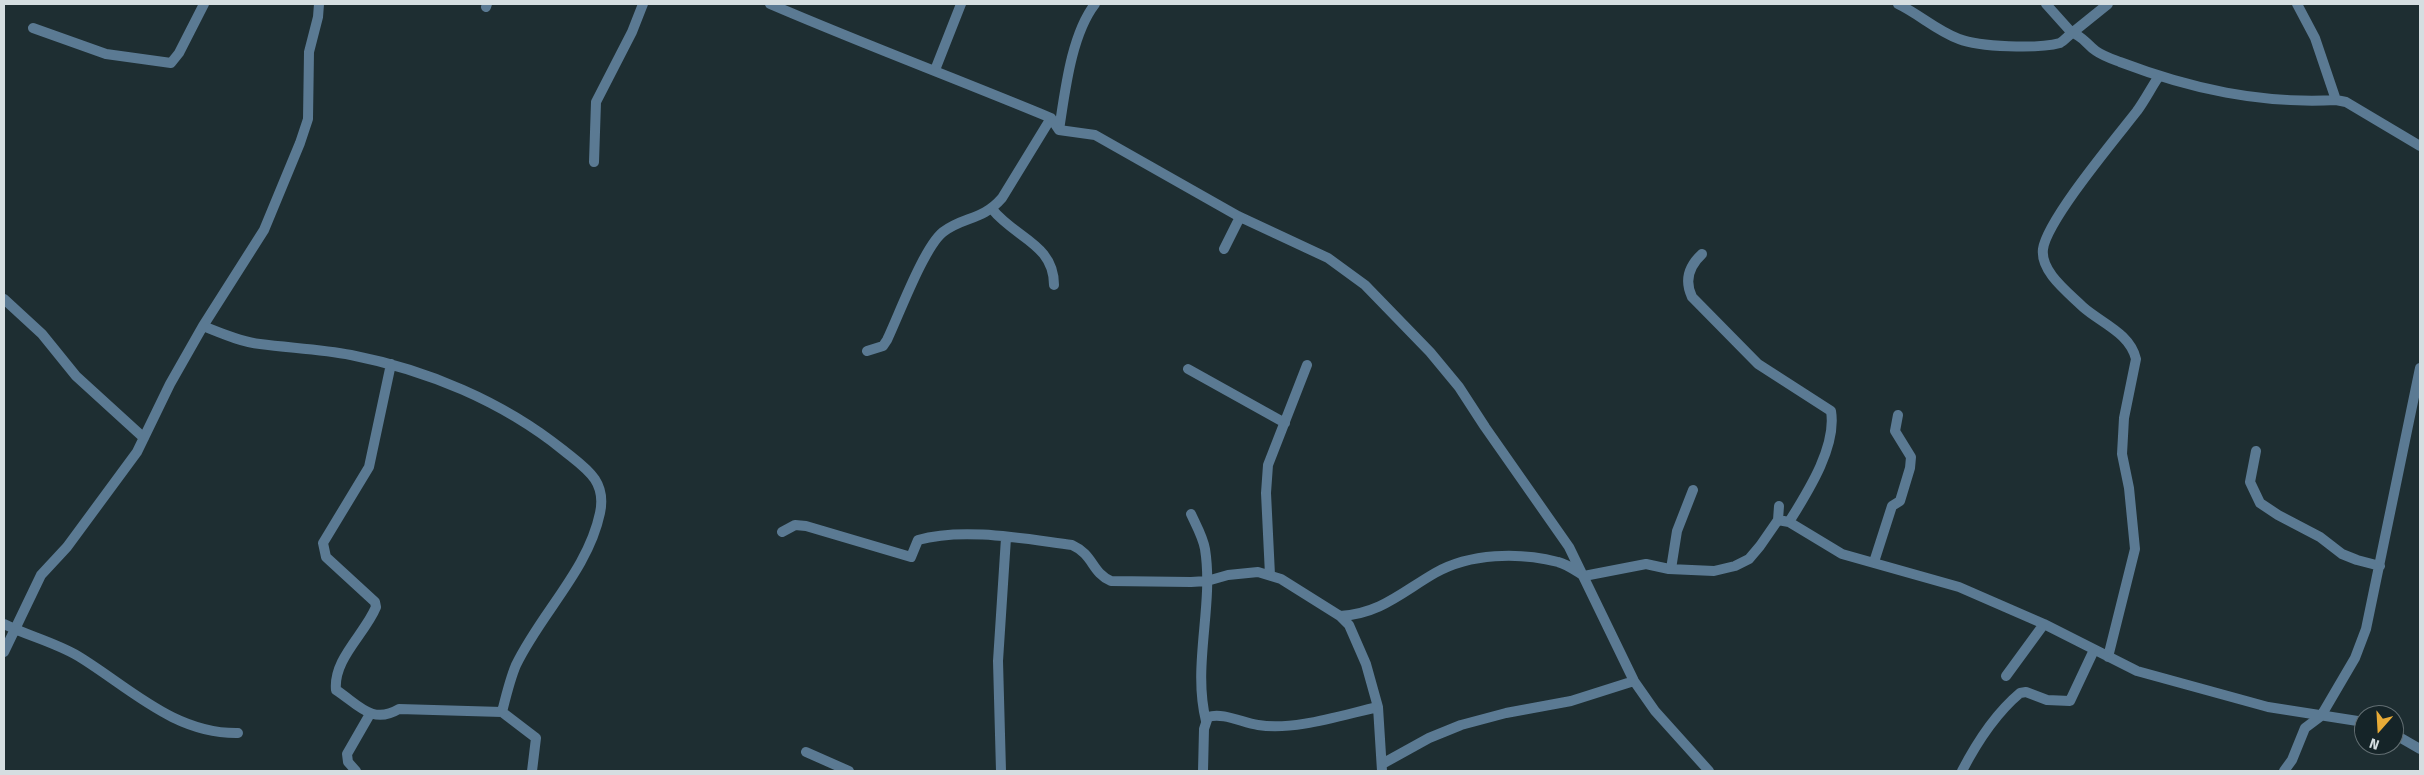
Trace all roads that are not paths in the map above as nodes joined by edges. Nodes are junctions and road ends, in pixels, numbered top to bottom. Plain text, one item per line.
1 (204, 4) edge
2 (319, 4) edge
3 (643, 4) edge
4 (770, 4) edge
5 (961, 4) edge
6 (1095, 4) edge
7 (1898, 4) edge
8 (2046, 4) edge
9 (2108, 4) edge
10 (2297, 4) edge
11 (33, 28) dead end
12 (2072, 33) junction
13 (935, 70) junction
14 (2160, 76) junction
15 (2336, 100) junction
16 (1051, 118) junction
17 (1059, 130) junction
18 (2420, 146) edge
19 (594, 162) dead end
20 (992, 209) junction
21 (1240, 217) junction
22 (1224, 249) dead end
23 (1702, 254) dead end
24 (1054, 285) dead end
25 (4, 299) edge
26 (203, 326) junction
27 (866, 351) dead end
28 (391, 364) junction
29 (1307, 365) dead end
30 (2420, 368) edge
31 (1188, 369) dead end
32 (1898, 415) dead end
33 (1285, 423) junction
34 (144, 438) junction
35 (2256, 451) dead end
36 (1693, 490) dead end
37 (1779, 506) dead end
38 (1191, 514) dead end
39 (1778, 520) junction
40 (1789, 522) junction
41 (782, 532) dead end
42 (1006, 538) junction
43 (1874, 562) junction
44 (2380, 566) junction
45 (1671, 569) junction
46 (1270, 574) junction
47 (1584, 576) junction
48 (1207, 581) junction
49 (1340, 616) junction
50 (2044, 624) junction
51 (9, 627) edge
52 (2094, 650) junction
53 (4, 652) edge
54 (2108, 658) junction
55 (2006, 676) dead end
56 (1634, 681) junction
57 (1378, 707) junction
58 (502, 712) junction
59 (370, 714) junction
60 (2321, 716) junction
61 (1206, 720) junction
62 (2354, 721) edge
63 (238, 733) dead end
64 (2404, 740) edge
65 (2420, 750) edge
66 (806, 752) dead end
67 (1382, 768) edge
68 (356, 771) edge
69 (532, 771) edge
70 (849, 771) edge
71 (1001, 771) edge
72 (1204, 771) edge
73 (1709, 771) edge
74 (1962, 771) edge
75 (2284, 771) edge

1 - 11 street
2 - 26 street
3 - 19 street
4 - 13 street
5 - 13 street
6 - 17 street
7 - 12 street
8 - 12 street
9 - 12 street
10 - 15 street
12 - 14 street
13 - 16 street
14 - 15 street
14 - 54 street
15 - 18 street
16 - 17 street
16 - 20 street
17 - 21 street
20 - 24 street
20 - 27 street
21 - 22 street
21 - 47 street
23 - 40 street
25 - 34 street
26 - 28 street
26 - 34 street
28 - 58 street
28 - 59 street
29 - 33 street
30 - 44 street
31 - 33 street
32 - 43 street
33 - 46 street
34 - 51 street
35 - 44 street
36 - 45 street
37 - 39 street
38 - 48 street
39 - 40 street
39 - 45 street
40 - 43 street
41 - 42 street
42 - 48 street
42 - 71 street
43 - 50 street
44 - 60 street
45 - 47 street
46 - 48 street
46 - 49 street
47 - 49 street
47 - 56 street
48 - 61 street
49 - 57 street
50 - 52 street
50 - 55 street
51 - 53 street
51 - 63 street
52 - 54 street
52 - 74 street
54 - 60 street
56 - 67 street
56 - 73 street
57 - 61 street
57 - 67 street
58 - 59 street
58 - 69 street
59 - 68 street
60 - 62 street
60 - 75 street
61 - 72 street
64 - 65 street
66 - 70 street

